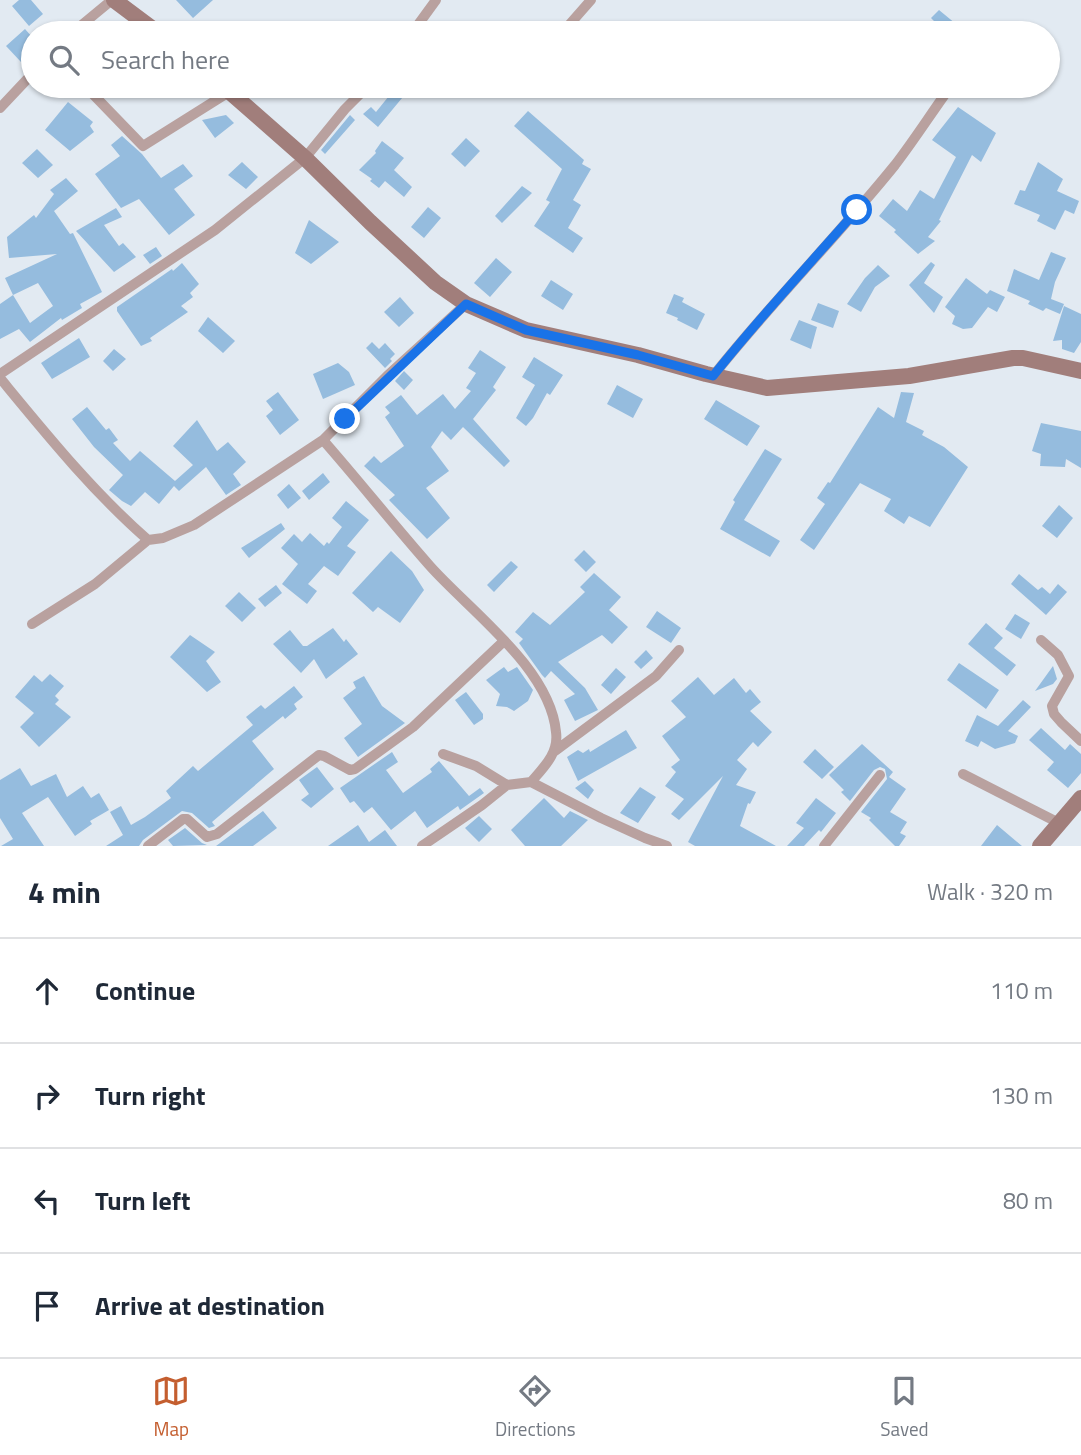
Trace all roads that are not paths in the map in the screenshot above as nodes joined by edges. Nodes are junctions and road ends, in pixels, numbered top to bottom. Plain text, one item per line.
1 (113, 0) edge
2 (436, 0) edge
3 (591, 0) edge
4 (87, 21) edge
5 (142, 21) edge
6 (421, 21) edge
7 (573, 21) edge
8 (21, 86) edge
9 (96, 98) edge
10 (213, 98) edge
11 (236, 98) edge
12 (356, 98) edge
13 (942, 98) edge
14 (0, 108) edge
15 (305, 158) junction
16 (466, 304) junction
17 (1081, 371) edge
18 (0, 376) edge
19 (713, 376) junction
20 (323, 440) junction
21 (148, 540) junction
22 (32, 625) dead end
23 (1041, 640) dead end
24 (504, 641) junction
25 (679, 650) dead end
26 (1081, 741) edge
27 (555, 751) junction
28 (443, 754) dead end
29 (963, 774) dead end
30 (880, 775) dead end
31 (531, 782) junction
32 (507, 785) junction
33 (1081, 798) edge
34 (1059, 823) junction
35 (148, 846) edge
36 (422, 846) edge
37 (667, 846) edge
38 (824, 846) edge
39 (1040, 846) edge

1 - 4 street
1 - 5 street
2 - 6 street
3 - 7 street
8 - 14 street
9 - 10 street
11 - 15 street
12 - 15 street
13 - 19 street
15 - 16 street
15 - 18 street
16 - 19 street
16 - 20 street
17 - 19 street
18 - 21 street
20 - 21 street
20 - 24 street
21 - 22 street
23 - 26 street
24 - 27 street
24 - 35 street
25 - 27 street
27 - 31 street
28 - 32 street
29 - 34 street
30 - 38 street
31 - 32 street
31 - 37 street
32 - 36 street
33 - 34 street
34 - 39 street

